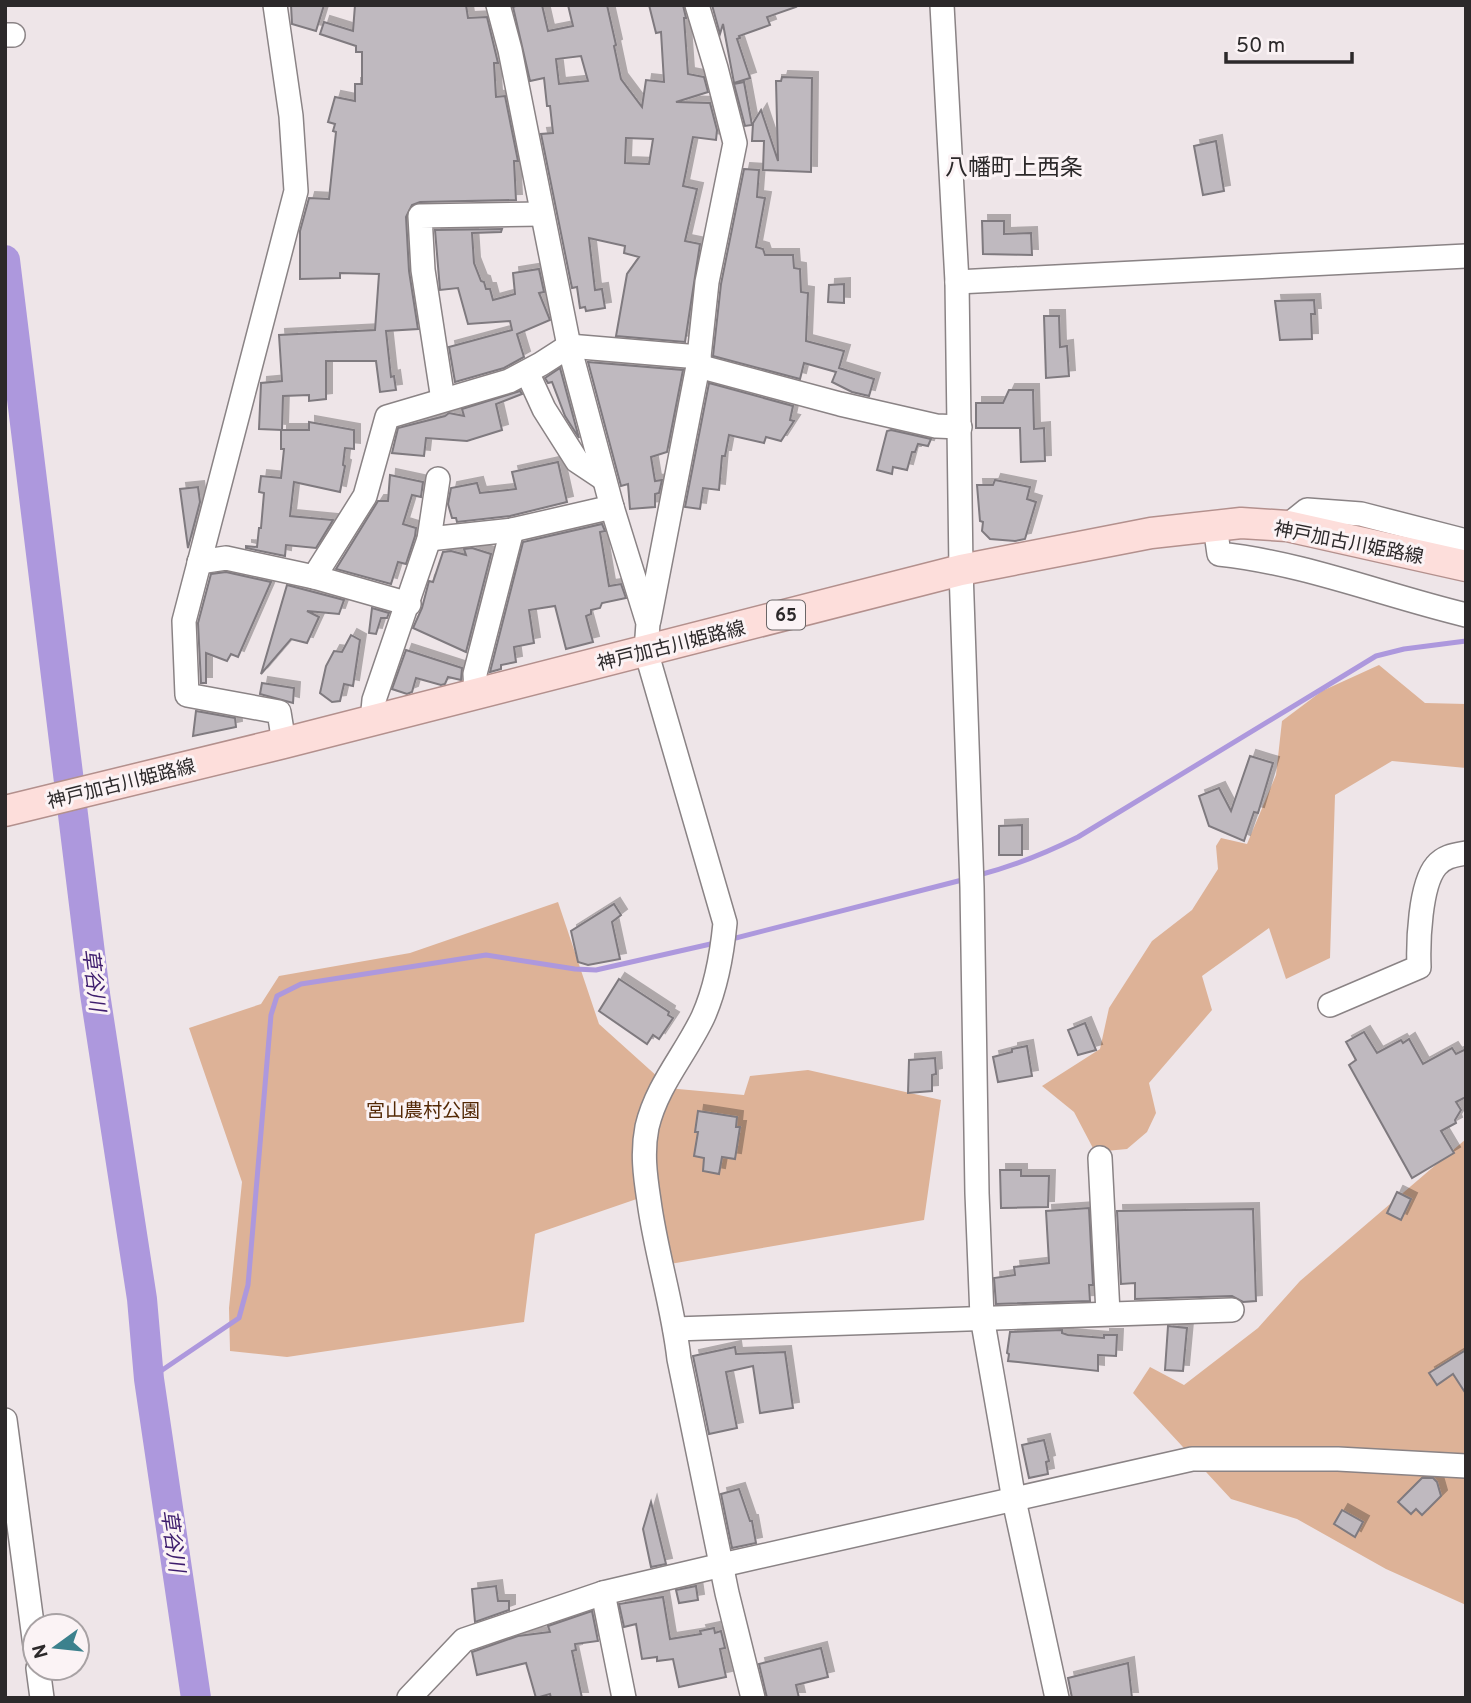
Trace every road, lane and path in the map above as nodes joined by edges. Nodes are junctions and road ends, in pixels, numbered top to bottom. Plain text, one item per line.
1 (275, 5) edge
2 (498, 5) edge
3 (697, 5) edge
4 (942, 5) edge
5 (542, 214) junction
6 (1466, 256) edge
7 (957, 282) junction
8 (569, 346) junction
9 (698, 361) junction
10 (527, 372) junction
11 (443, 400) junction
12 (960, 427) junction
13 (438, 479) dead end
14 (604, 479) junction
15 (612, 507) junction
16 (1215, 526) junction
17 (1287, 526) junction
18 (512, 530) junction
19 (429, 539) junction
20 (1466, 541) edge
21 (199, 562) junction
22 (1466, 566) edge
23 (961, 570) junction
24 (314, 577) junction
25 (409, 604) junction
26 (1466, 615) edge
27 (647, 637) junction
28 (476, 694) junction
29 (372, 721) junction
30 (284, 743) junction
31 (5, 811) edge
32 (1466, 853) edge
33 (1330, 1005) dead end
34 (1100, 1158) dead end
35 (1232, 1310) dead end
36 (1108, 1313) junction
37 (982, 1317) junction
38 (675, 1329) junction
39 (5, 1420) edge
40 (1466, 1466) edge
41 (1014, 1500) junction
42 (722, 1564) junction
43 (603, 1593) junction
44 (30, 1612) edge
45 (409, 1698) edge
46 (624, 1698) edge
47 (753, 1698) edge
48 (1058, 1698) edge

1 - 21 street
2 - 5 street
3 - 9 street
4 - 7 street
5 - 8 street
5 - 11 street
6 - 7 street
7 - 12 street
8 - 9 street
8 - 10 street
8 - 14 street
9 - 12 street
9 - 27 street
10 - 11 street
10 - 14 street
11 - 24 street
12 - 23 street
13 - 19 street
14 - 15 street
15 - 18 street
15 - 27 street
16 - 17 main road, 神戸加古川姫路線 / 65
16 - 23 main road, 神戸加古川姫路線 / 65
16 - 26 street
17 - 20 street
17 - 22 main road, 神戸加古川姫路線 / 65
18 - 19 street
18 - 28 street
19 - 25 street
21 - 24 street
21 - 30 street
23 - 27 main road, 神戸加古川姫路線 / 65
23 - 37 street
24 - 25 street
25 - 29 street
27 - 28 main road, 神戸加古川姫路線 / 65
27 - 38 street
28 - 29 main road, 神戸加古川姫路線 / 65
29 - 30 main road, 神戸加古川姫路線 / 65
30 - 31 main road, 神戸加古川姫路線 / 65
32 - 33 street
34 - 36 street
35 - 36 street
36 - 37 street
37 - 38 street
37 - 41 street
38 - 42 street
39 - 44 street
40 - 41 street
41 - 42 street
41 - 48 street
42 - 43 street
42 - 47 street
43 - 45 street
43 - 46 street

